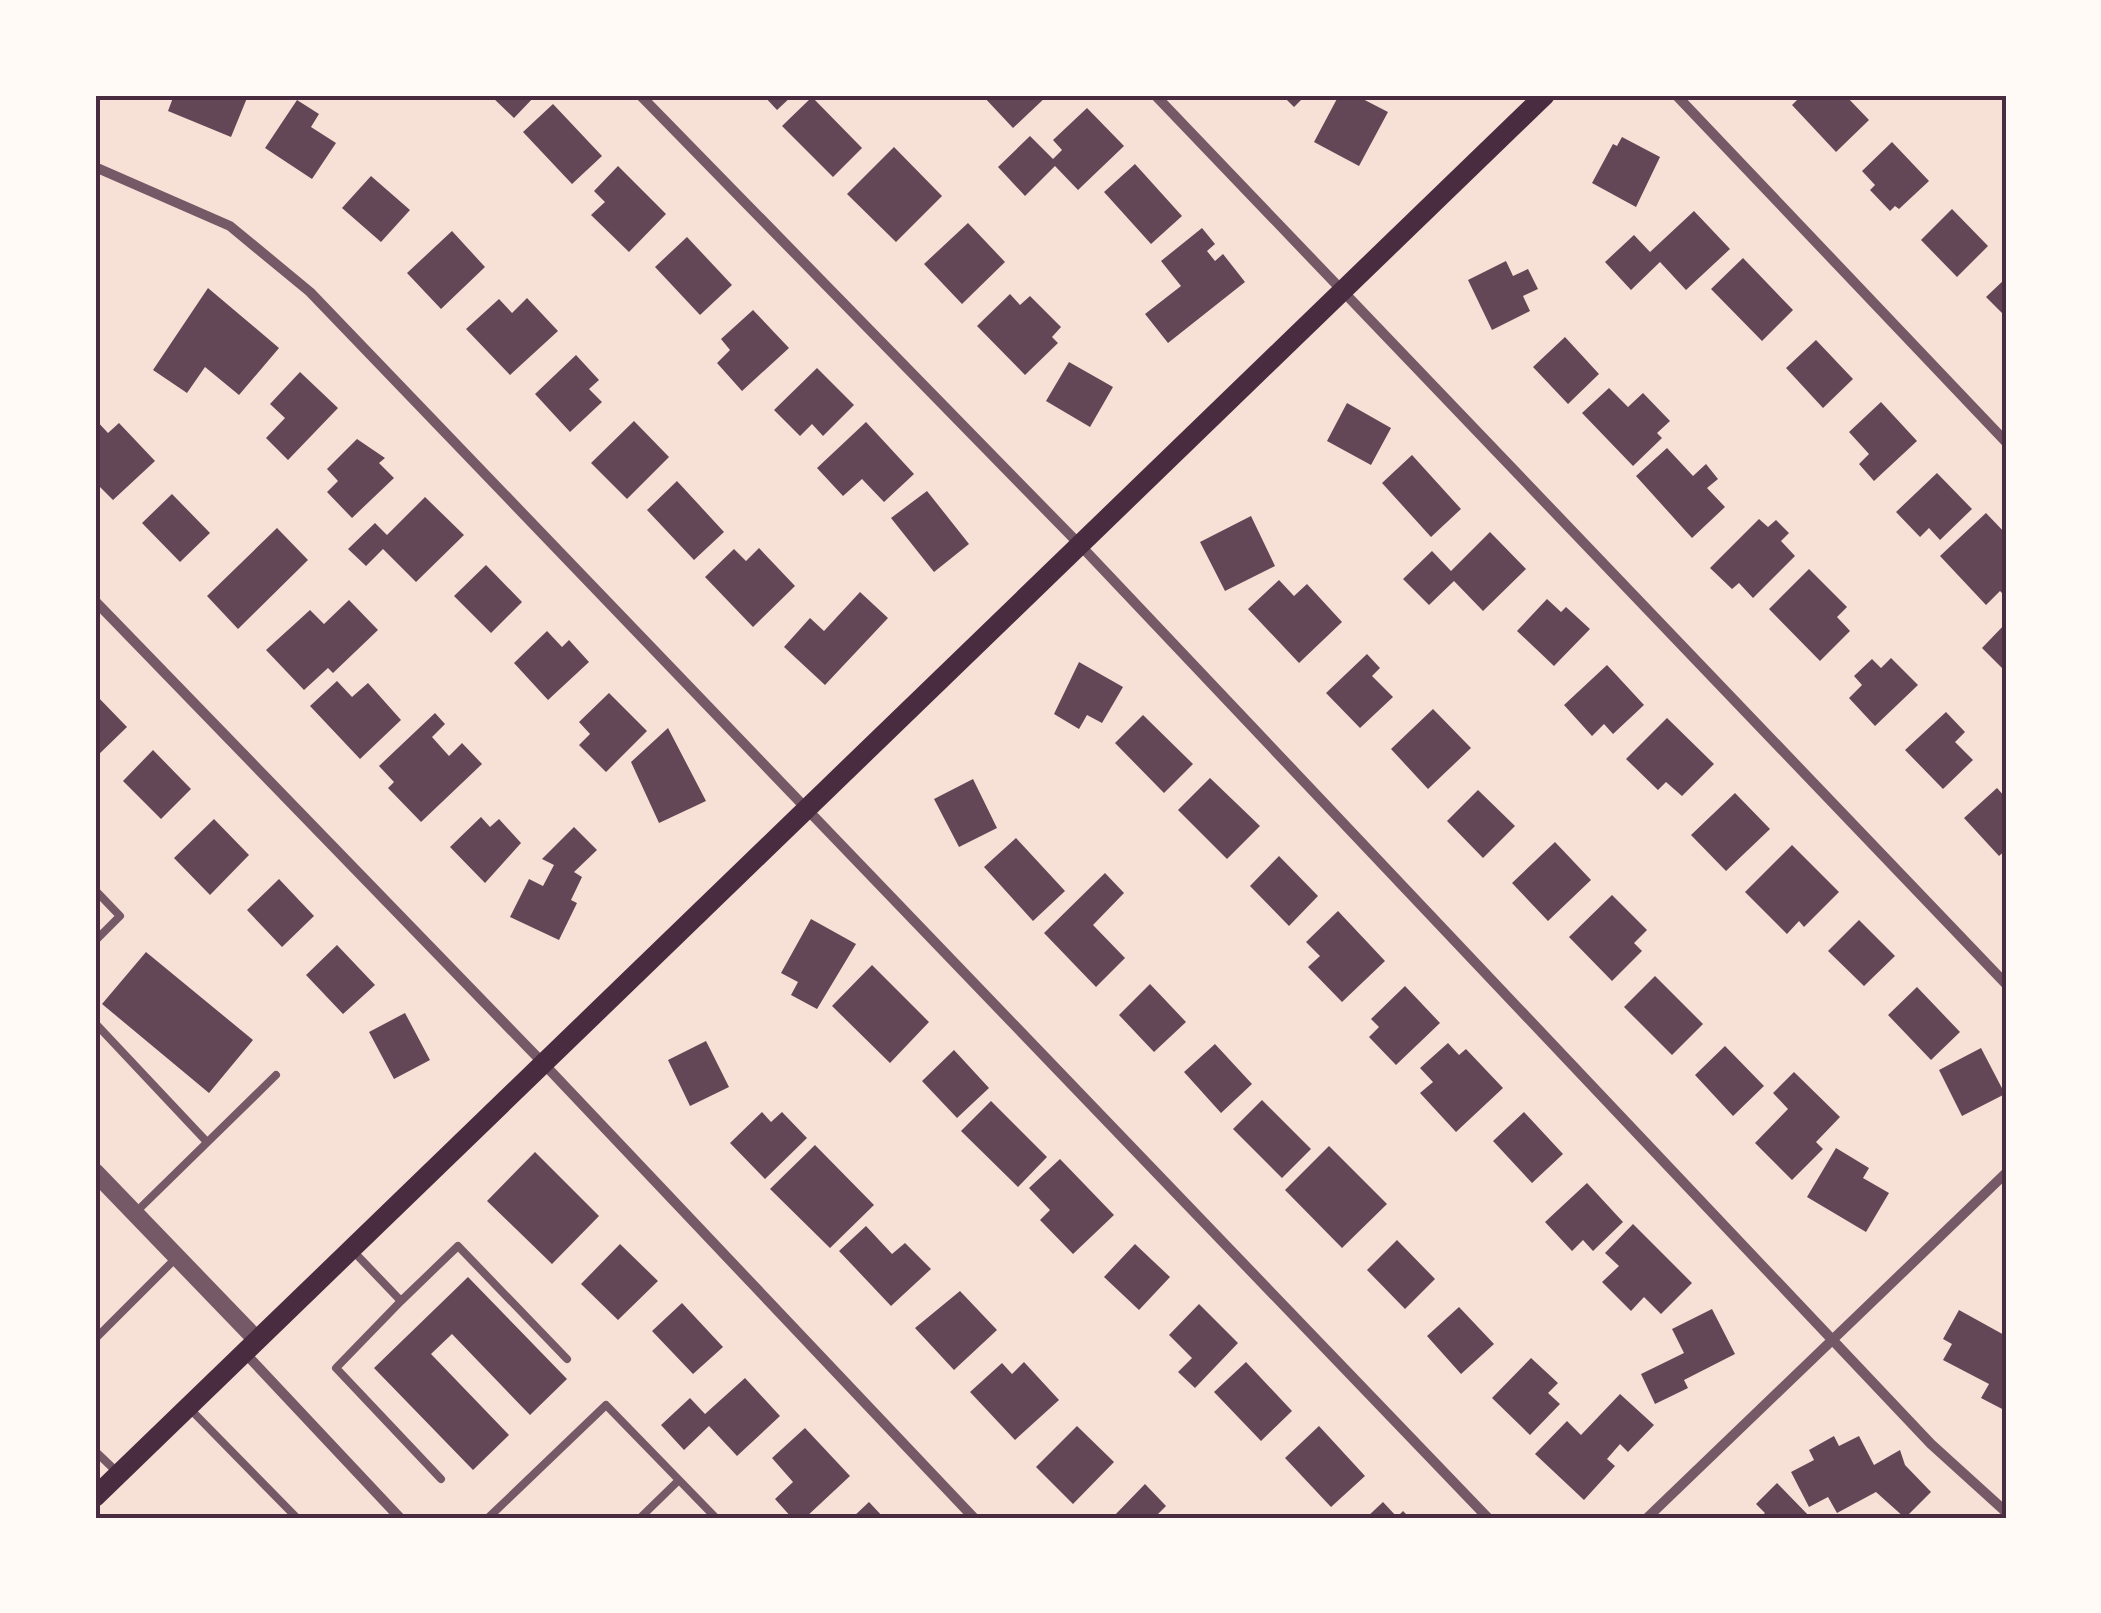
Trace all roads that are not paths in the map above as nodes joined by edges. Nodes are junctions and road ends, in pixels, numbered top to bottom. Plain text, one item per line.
1 (640, 95) edge
2 (1155, 95) edge
3 (1545, 95) edge
4 (1676, 95) edge
5 (95, 167) edge
6 (1342, 291) junction
7 (2006, 442) edge
8 (1080, 545) junction
9 (95, 601) edge
10 (809, 807) junction
11 (95, 890) edge
12 (95, 941) edge
13 (2006, 984) edge
14 (95, 1023) edge
15 (543, 1064) junction
16 (276, 1075) dead end
17 (207, 1142) junction
18 (95, 1172) edge
19 (2006, 1173) edge
20 (134, 1213) junction
21 (351, 1249) junction
22 (177, 1257) junction
23 (401, 1301) junction
24 (95, 1339) edge
25 (1833, 1342) junction
26 (250, 1346) junction
27 (567, 1359) dead end
28 (188, 1406) junction
29 (95, 1451) edge
30 (119, 1474) junction
31 (441, 1479) dead end
32 (679, 1480) junction
33 (95, 1497) edge
34 (2006, 1512) edge
35 (297, 1518) edge
36 (400, 1518) edge
37 (488, 1518) edge
38 (640, 1518) edge
39 (716, 1518) edge
40 (974, 1518) edge
41 (1488, 1518) edge
42 (1647, 1518) edge

1 - 8 street
2 - 6 street
3 - 6 main road
4 - 7 street
5 - 10 street
6 - 8 main road
6 - 13 street
8 - 10 main road
8 - 25 street
9 - 15 street
10 - 15 main road
10 - 41 street
11 - 12 lane
14 - 17 lane
15 - 21 main road
15 - 40 street
16 - 17 lane
17 - 20 lane
18 - 20 street
19 - 25 street
20 - 22 street
21 - 23 lane
21 - 26 main road
22 - 24 lane
22 - 26 street
23 - 27 lane
23 - 31 lane
25 - 34 street
25 - 42 street
26 - 28 main road
26 - 36 street
28 - 30 main road
28 - 35 lane
29 - 30 lane
30 - 33 main road
32 - 37 lane
32 - 38 lane
32 - 39 lane

